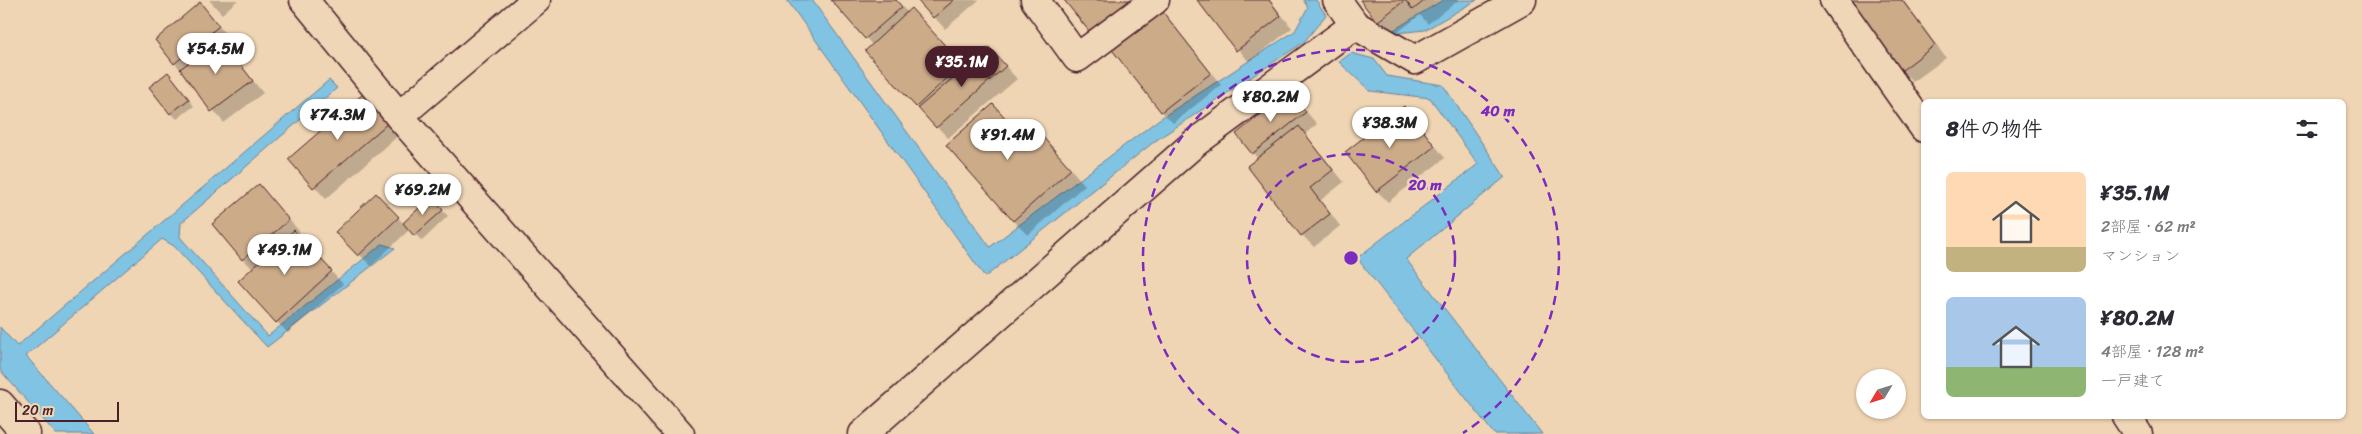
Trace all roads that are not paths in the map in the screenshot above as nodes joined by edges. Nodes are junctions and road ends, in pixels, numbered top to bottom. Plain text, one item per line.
1 (304, 0) edge
2 (536, 0) edge
3 (1035, 0) edge
4 (1155, 0) edge
5 (1337, 0) edge
6 (1522, 0) edge
7 (1834, 0) edge
8 (1355, 25) junction
9 (399, 116) junction
10 (1921, 124) edge
11 (0, 404) edge
12 (2128, 419) edge
13 (26, 434) edge
14 (680, 434) edge
15 (863, 434) edge
16 (2138, 434) edge

1 - 9 street
2 - 9 street
3 - 4 street
5 - 8 street
6 - 8 street
7 - 10 street
8 - 15 street
9 - 14 street
11 - 13 street
12 - 16 street

